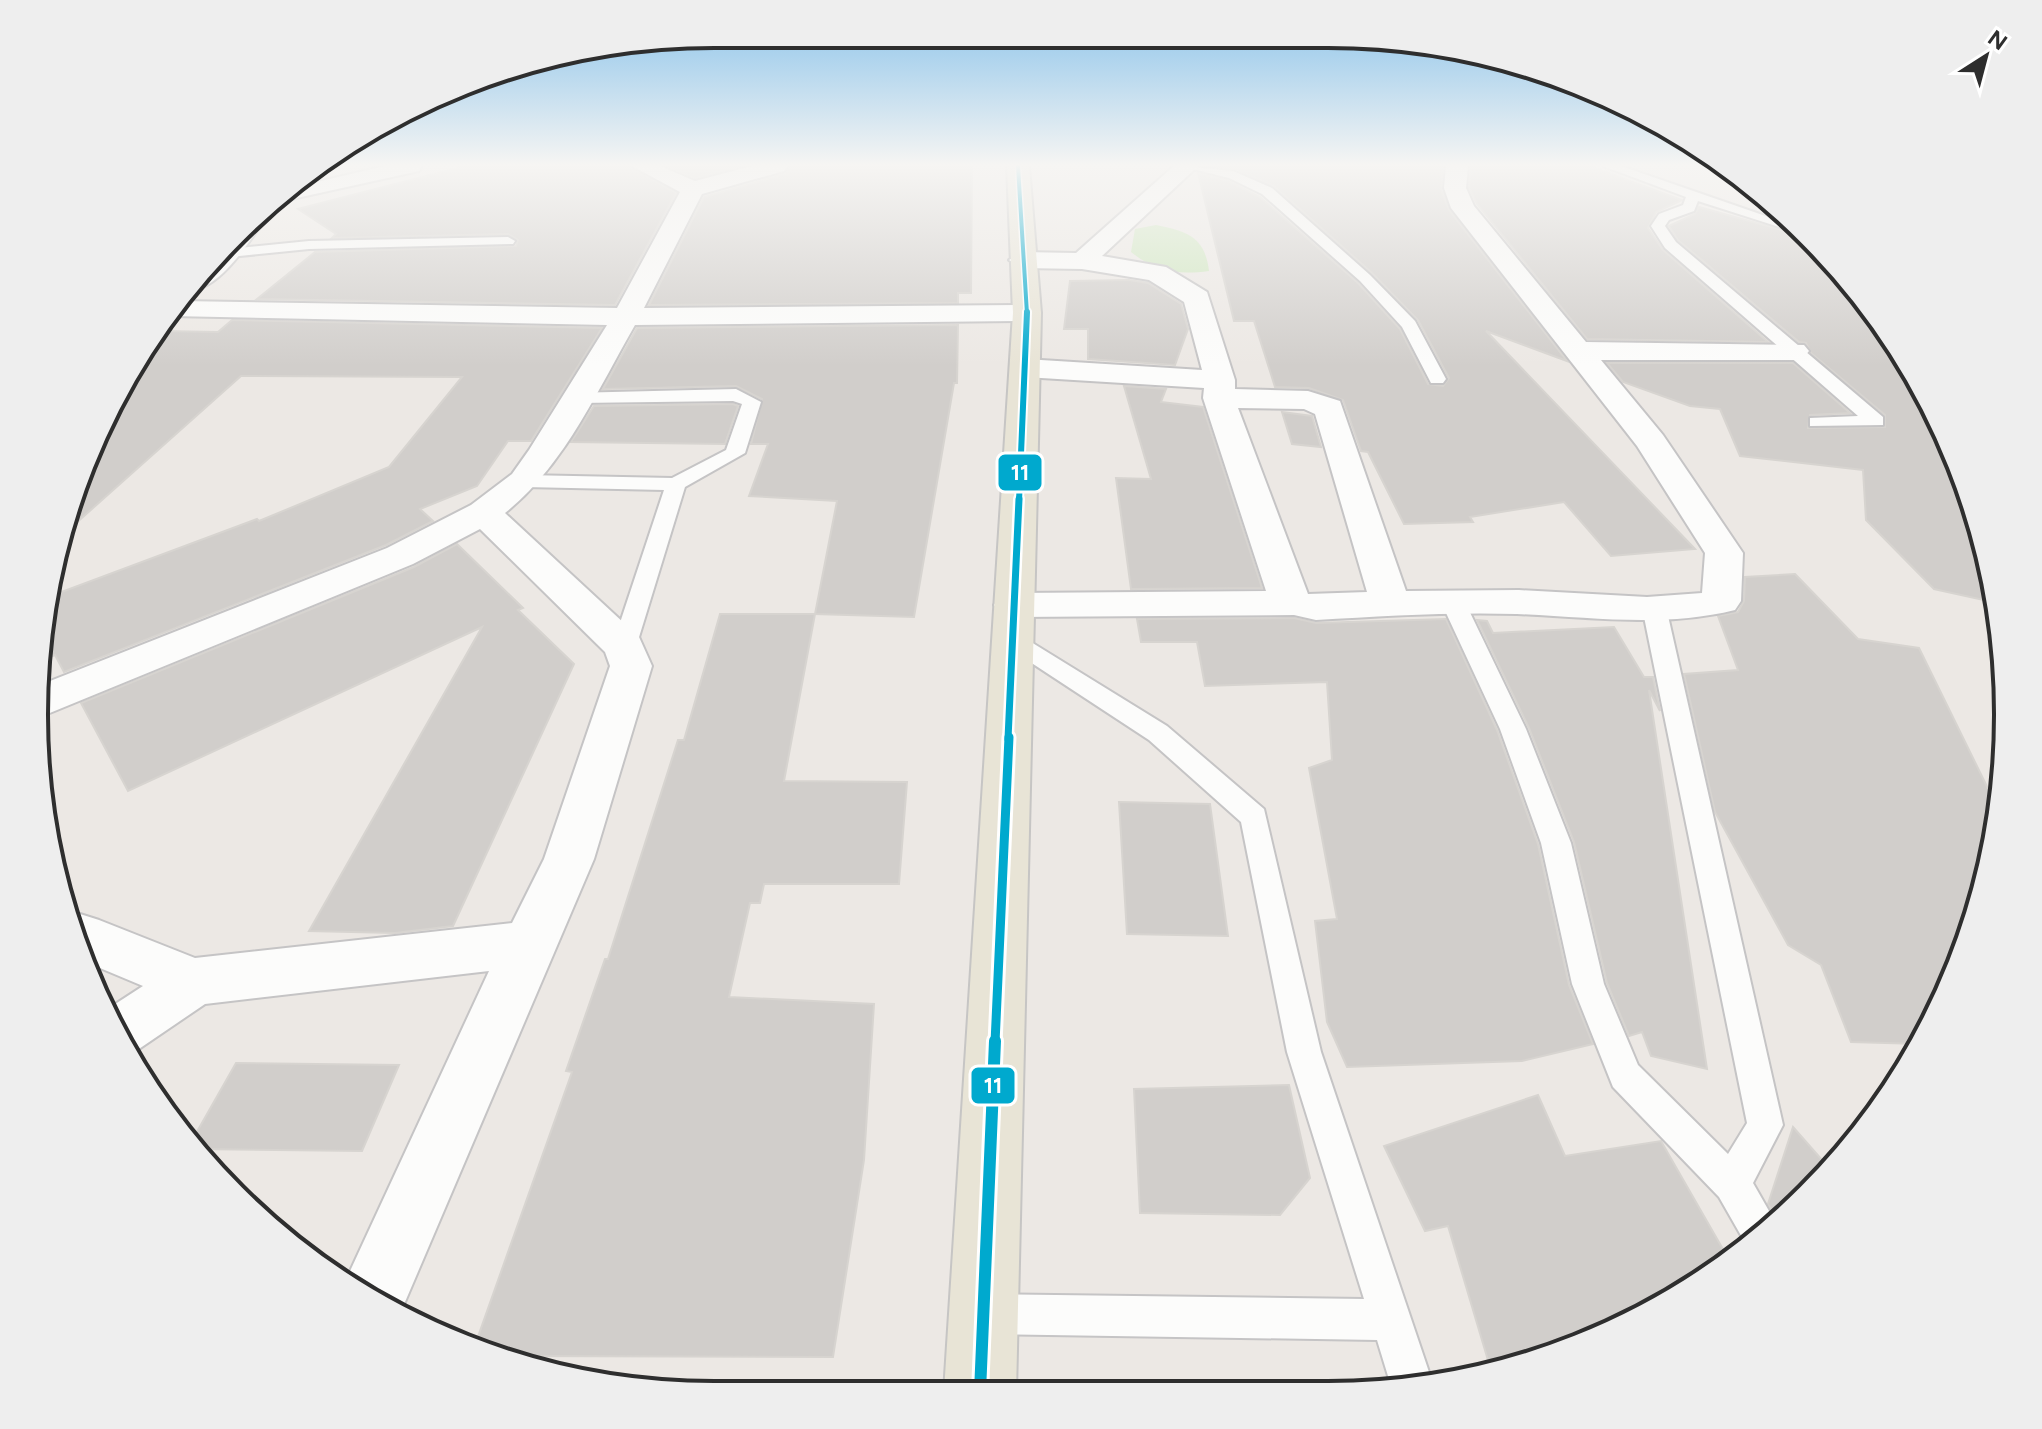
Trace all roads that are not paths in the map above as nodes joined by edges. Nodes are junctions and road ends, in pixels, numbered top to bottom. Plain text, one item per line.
1 (670, 233) edge
2 (1021, 233) edge
3 (1113, 233) edge
4 (1314, 233) edge
5 (1483, 233) edge
6 (1662, 233) edge
7 (508, 241) dead end
8 (234, 253) edge
9 (1022, 260) junction
10 (1082, 261) junction
11 (186, 309) edge
12 (1027, 313) junction
13 (626, 317) junction
14 (1578, 351) junction
15 (1794, 351) junction
16 (1025, 368) junction
17 (1437, 379) dead end
18 (1219, 389) junction
19 (578, 397) junction
20 (1817, 422) dead end
21 (524, 481) junction
22 (676, 484) junction
23 (484, 513) junction
24 (1452, 600) junction
25 (1390, 602) junction
26 (1294, 603) junction
27 (1654, 607) junction
28 (1013, 622) junction
29 (624, 647) junction
30 (48, 699) edge
31 (87, 939) edge
32 (528, 944) junction
33 (194, 982) junction
34 (127, 1028) edge
35 (1732, 1184) junction
36 (1756, 1225) edge
37 (376, 1289) edge
38 (984, 1314) junction
39 (1389, 1320) junction
40 (1408, 1376) edge
41 (981, 1381) edge

1 - 13 street
2 - 9 main road
3 - 10 street
4 - 17 lane
5 - 14 street
6 - 15 lane
7 - 8 lane
9 - 10 street
9 - 12 main road
10 - 18 street
11 - 13 street
12 - 13 street
12 - 16 main road
13 - 19 street
14 - 15 street
14 - 27 street
15 - 20 lane
16 - 18 street
16 - 28 main road
18 - 25 street
18 - 26 street
19 - 21 street
19 - 22 lane
21 - 22 lane
21 - 23 street
22 - 29 lane
23 - 29 street
23 - 30 street
24 - 25 street
24 - 27 street
24 - 35 lane
25 - 26 street
26 - 28 street
27 - 35 lane
28 - 38 main road
28 - 39 lane
29 - 32 street
31 - 33 street
32 - 33 street
32 - 37 street
33 - 34 street
35 - 36 lane
38 - 39 lane
38 - 41 main road
39 - 40 lane

